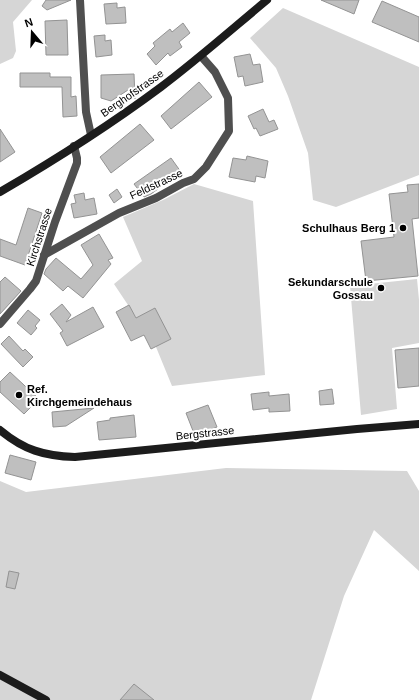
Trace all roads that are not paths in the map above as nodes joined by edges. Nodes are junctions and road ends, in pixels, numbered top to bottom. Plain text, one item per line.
1 (80, 0) edge
2 (267, 0) edge
3 (201, 56) junction
4 (91, 135) junction
5 (74, 146) junction
6 (0, 192) edge
7 (44, 255) junction
8 (0, 324) edge
9 (419, 424) edge
10 (0, 430) edge
11 (0, 675) edge
12 (46, 700) edge

1 - 4 street
2 - 3 street, Berghofstrasse
3 - 4 street, Berghofstrasse
3 - 7 street, Feldstrasse
4 - 5 street, Berghofstrasse
5 - 6 street, Berghofstrasse
5 - 7 street, Kirchstrasse
7 - 8 street, Kirchstrasse
9 - 10 street, Bergstrasse
11 - 12 street

